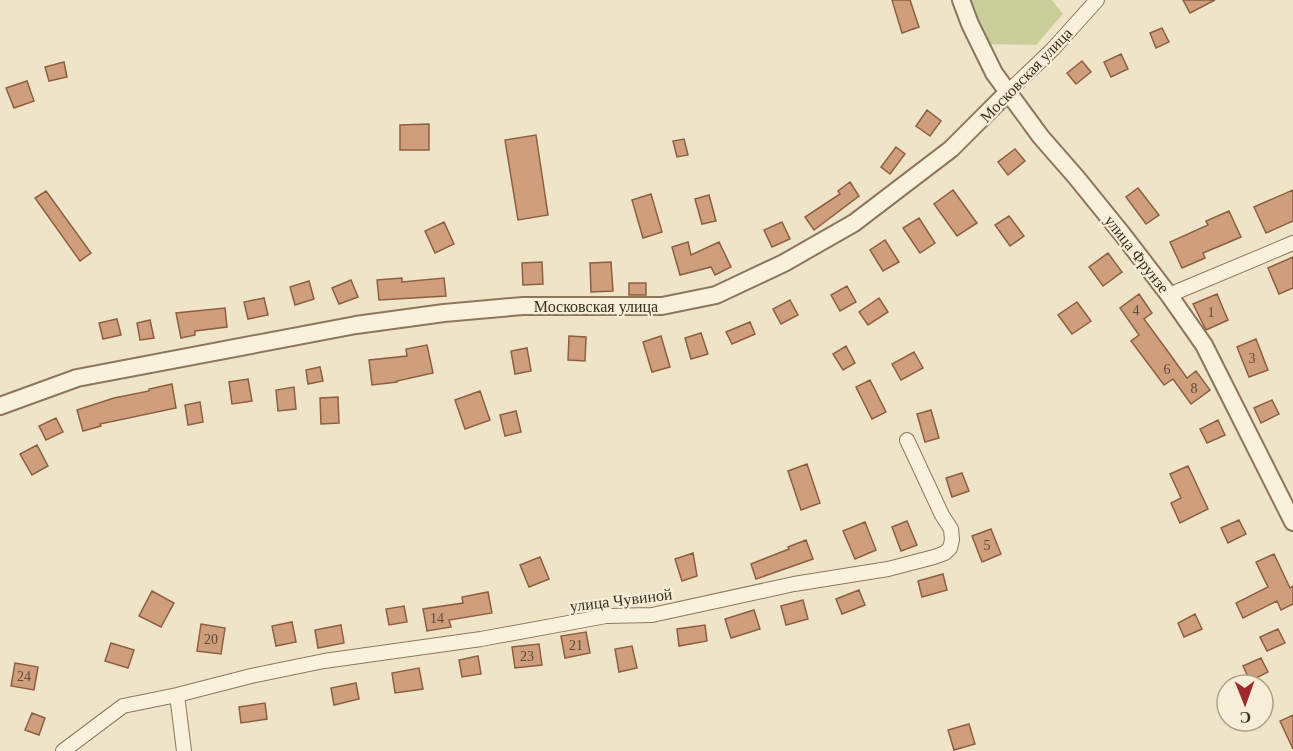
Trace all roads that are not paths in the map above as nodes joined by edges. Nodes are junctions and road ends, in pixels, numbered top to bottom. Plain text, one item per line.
1 (961, 0) edge
2 (1097, 0) edge
3 (1009, 91) junction
4 (1293, 243) edge
5 (1169, 296) junction
6 (0, 405) edge
7 (907, 440) dead end
8 (1293, 522) edge
9 (177, 695) junction
10 (63, 751) edge
11 (184, 751) edge

1 - 3 street, улица Фрунзе
2 - 3 street, Московская улица
3 - 5 street, улица Фрунзе
3 - 6 street, Московская улица
4 - 5 street
5 - 8 street, улица Фрунзе
7 - 9 street, улица Чувиной
9 - 10 street, улица Чувиной
9 - 11 street

